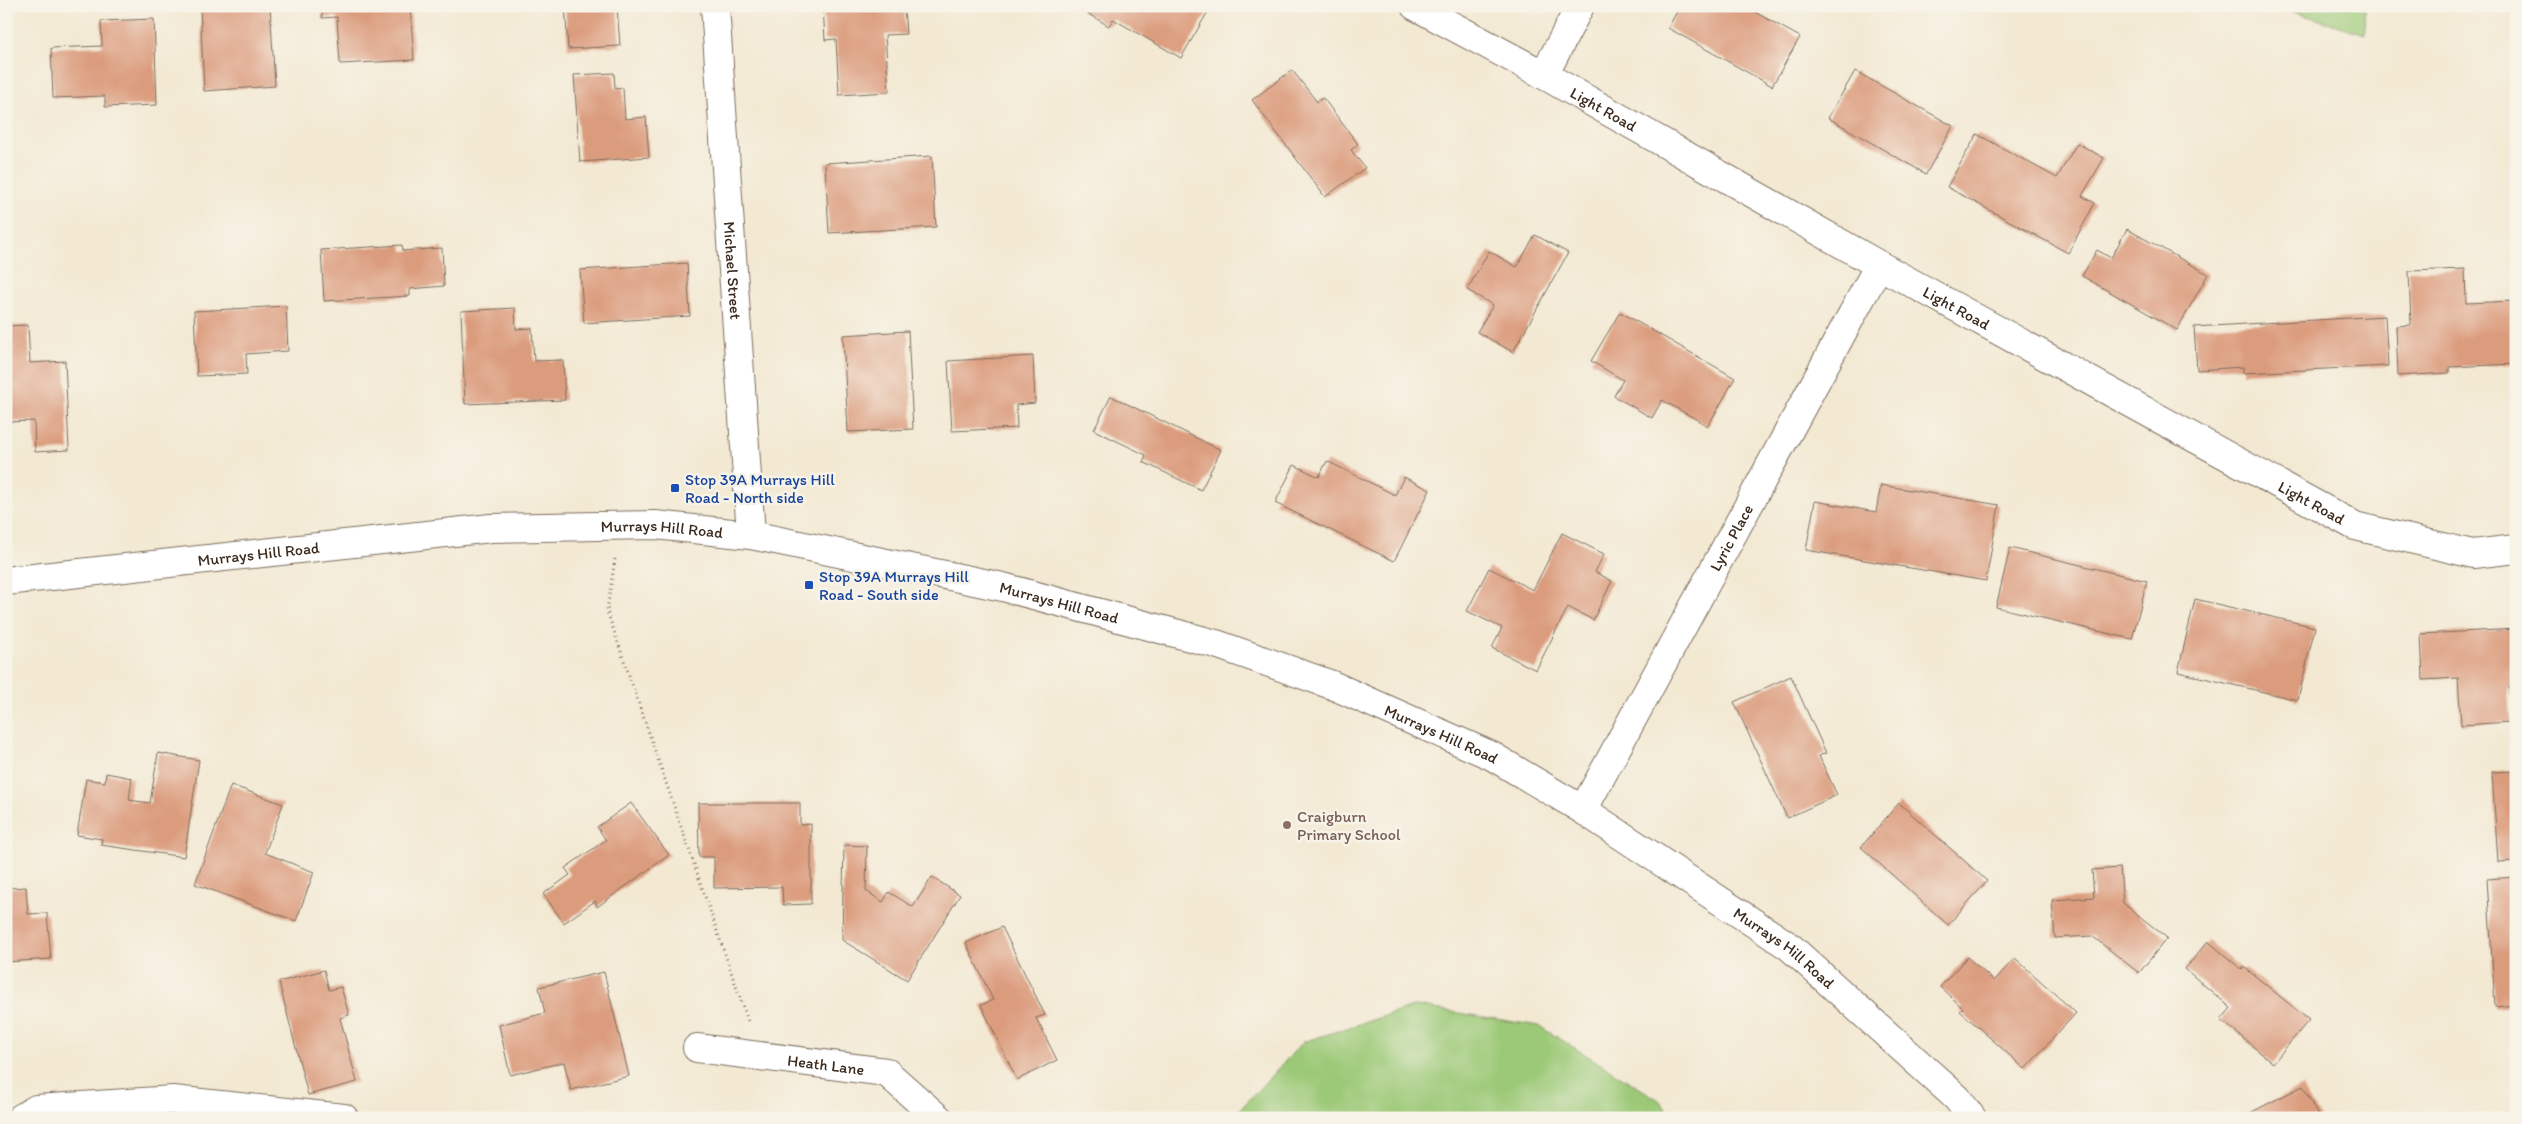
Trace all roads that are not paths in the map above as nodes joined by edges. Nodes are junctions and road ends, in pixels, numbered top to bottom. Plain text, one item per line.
1 (715, 6) edge
2 (1416, 6) edge
3 (1580, 6) edge
4 (1544, 75) junction
5 (1879, 265) junction
6 (751, 535) junction
7 (2516, 549) edge
8 (6, 580) edge
9 (1583, 810) junction
10 (696, 1048) dead end
11 (21, 1118) edge
12 (344, 1118) edge
13 (938, 1118) edge
14 (1972, 1118) edge

1 - 6 street, Michael Street
2 - 4 street, Light Road
3 - 4 street
4 - 5 street, Light Road
5 - 7 street, Light Road
5 - 9 street, Lyric Place
6 - 8 street, Murrays Hill Road
6 - 9 street, Murrays Hill Road
9 - 14 street, Murrays Hill Road
10 - 13 street, Heath Lane
11 - 12 street

